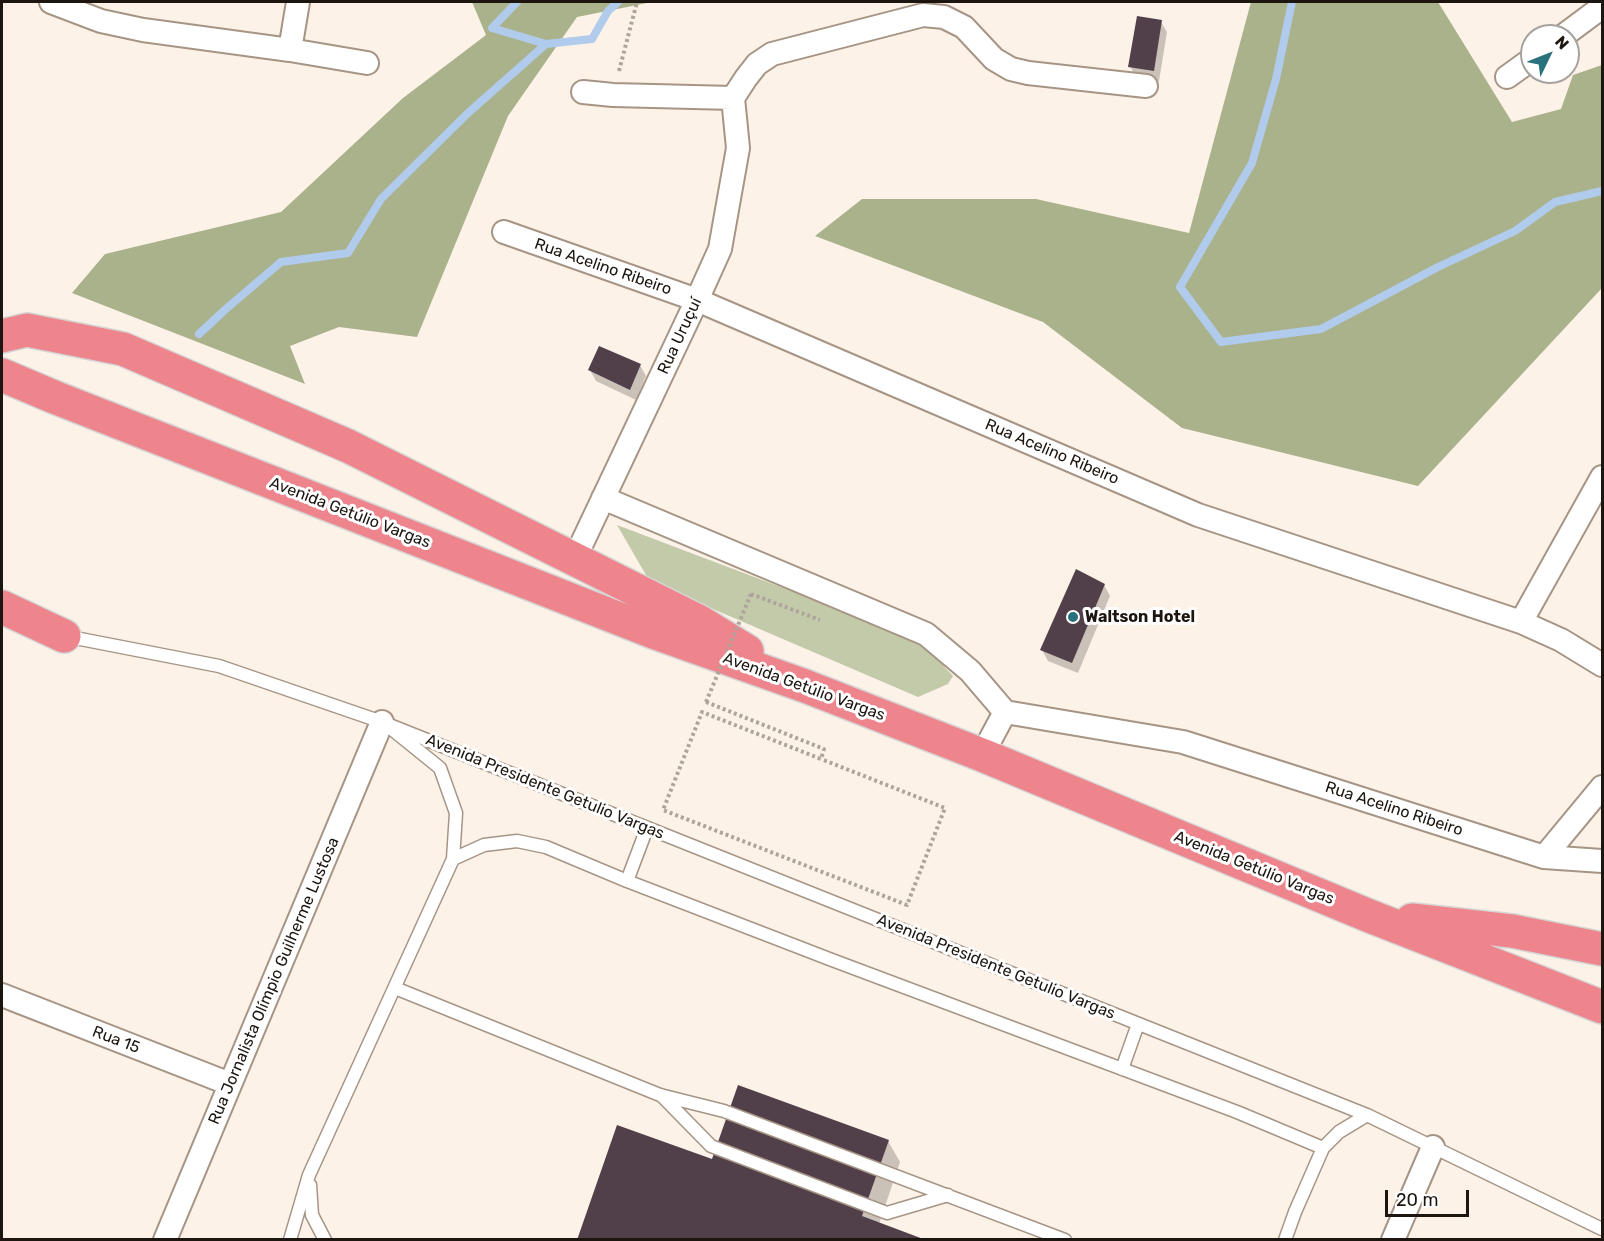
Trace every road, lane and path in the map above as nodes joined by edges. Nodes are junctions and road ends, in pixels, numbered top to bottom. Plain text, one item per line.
1 (51, 2) edge
2 (298, 2) edge
3 (637, 2) edge
4 (1602, 7) edge
5 (1579, 24) edge
6 (291, 50) junction
7 (367, 63) dead end
8 (1520, 68) edge
9 (618, 75) dead end
10 (1507, 77) dead end
11 (1146, 86) dead end
12 (584, 92) dead end
13 (733, 98) junction
14 (504, 232) dead end
15 (697, 300) junction
16 (2, 336) edge
17 (2, 375) edge
18 (1602, 477) edge
19 (603, 498) junction
20 (574, 560) junction
21 (2, 607) edge
22 (1521, 622) junction
23 (829, 623) dead end
24 (2, 625) edge
25 (64, 636) junction
26 (1602, 665) edge
27 (805, 686) junction
28 (1005, 712) junction
29 (382, 722) junction
30 (982, 755) junction
31 (821, 759) junction
32 (1602, 787) edge
33 (647, 828) junction
34 (1544, 857) junction
35 (453, 859) junction
36 (1602, 861) edge
37 (627, 881) junction
38 (1367, 915) junction
39 (1602, 949) edge
40 (395, 988) junction
41 (2, 996) edge
42 (1602, 1007) edge
43 (1138, 1024) junction
44 (1122, 1069) junction
45 (230, 1084) junction
46 (660, 1095) junction
47 (1367, 1115) junction
48 (1323, 1148) junction
49 (1433, 1148) junction
50 (309, 1175) junction
51 (948, 1195) junction
52 (1602, 1229) edge
53 (165, 1239) edge
54 (290, 1239) edge
55 (325, 1239) edge
56 (1065, 1239) edge
57 (1285, 1239) edge
58 (1393, 1239) edge

1 - 6 street
2 - 6 street
3 - 9 path
4 - 5 street
6 - 7 street
8 - 10 street
11 - 13 street
12 - 13 street
13 - 15 street, Rua Uruçuí
14 - 15 street, Rua Acelino Ribeiro
15 - 19 street, Rua Uruçuí
15 - 22 street, Rua Acelino Ribeiro
16 - 20 highway
17 - 27 highway, Avenida Getúlio Vargas
18 - 22 street
19 - 20 street, Rua Uruçuí
19 - 28 street
20 - 27 highway
21 - 25 highway
22 - 26 street, Rua Acelino Ribeiro
23 - 31 path, bridge
24 - 25 highway
25 - 29 lane, Avenida Presidente Getulio Vargas
27 - 30 highway, Avenida Getúlio Vargas
28 - 30 street
28 - 34 street, Rua Acelino Ribeiro
29 - 33 lane, Avenida Presidente Getulio Vargas
29 - 35 lane
29 - 45 street, Rua Jornalista Olímpio Guilherme Lustosa
30 - 38 highway, Avenida Getúlio Vargas
31 - 31 path
32 - 34 street
33 - 37 lane
33 - 43 lane, Avenida Presidente Getulio Vargas
34 - 36 street, Rua Acelino Ribeiro
35 - 37 lane
35 - 40 lane
37 - 44 lane
38 - 39 highway
38 - 42 highway, Avenida Getúlio Vargas
40 - 46 lane
40 - 50 lane
41 - 45 street, Rua 15
43 - 44 lane
43 - 47 lane, Avenida Presidente Getulio Vargas
44 - 48 lane
45 - 53 street, Rua Jornalista Olímpio Guilherme Lustosa
46 - 51 lane
46 - 51 lane
47 - 48 lane
47 - 49 lane, Avenida Presidente Getulio Vargas
48 - 57 lane
49 - 52 lane, Avenida Presidente Getulio Vargas
49 - 58 street
50 - 54 lane
50 - 55 lane
51 - 56 lane

